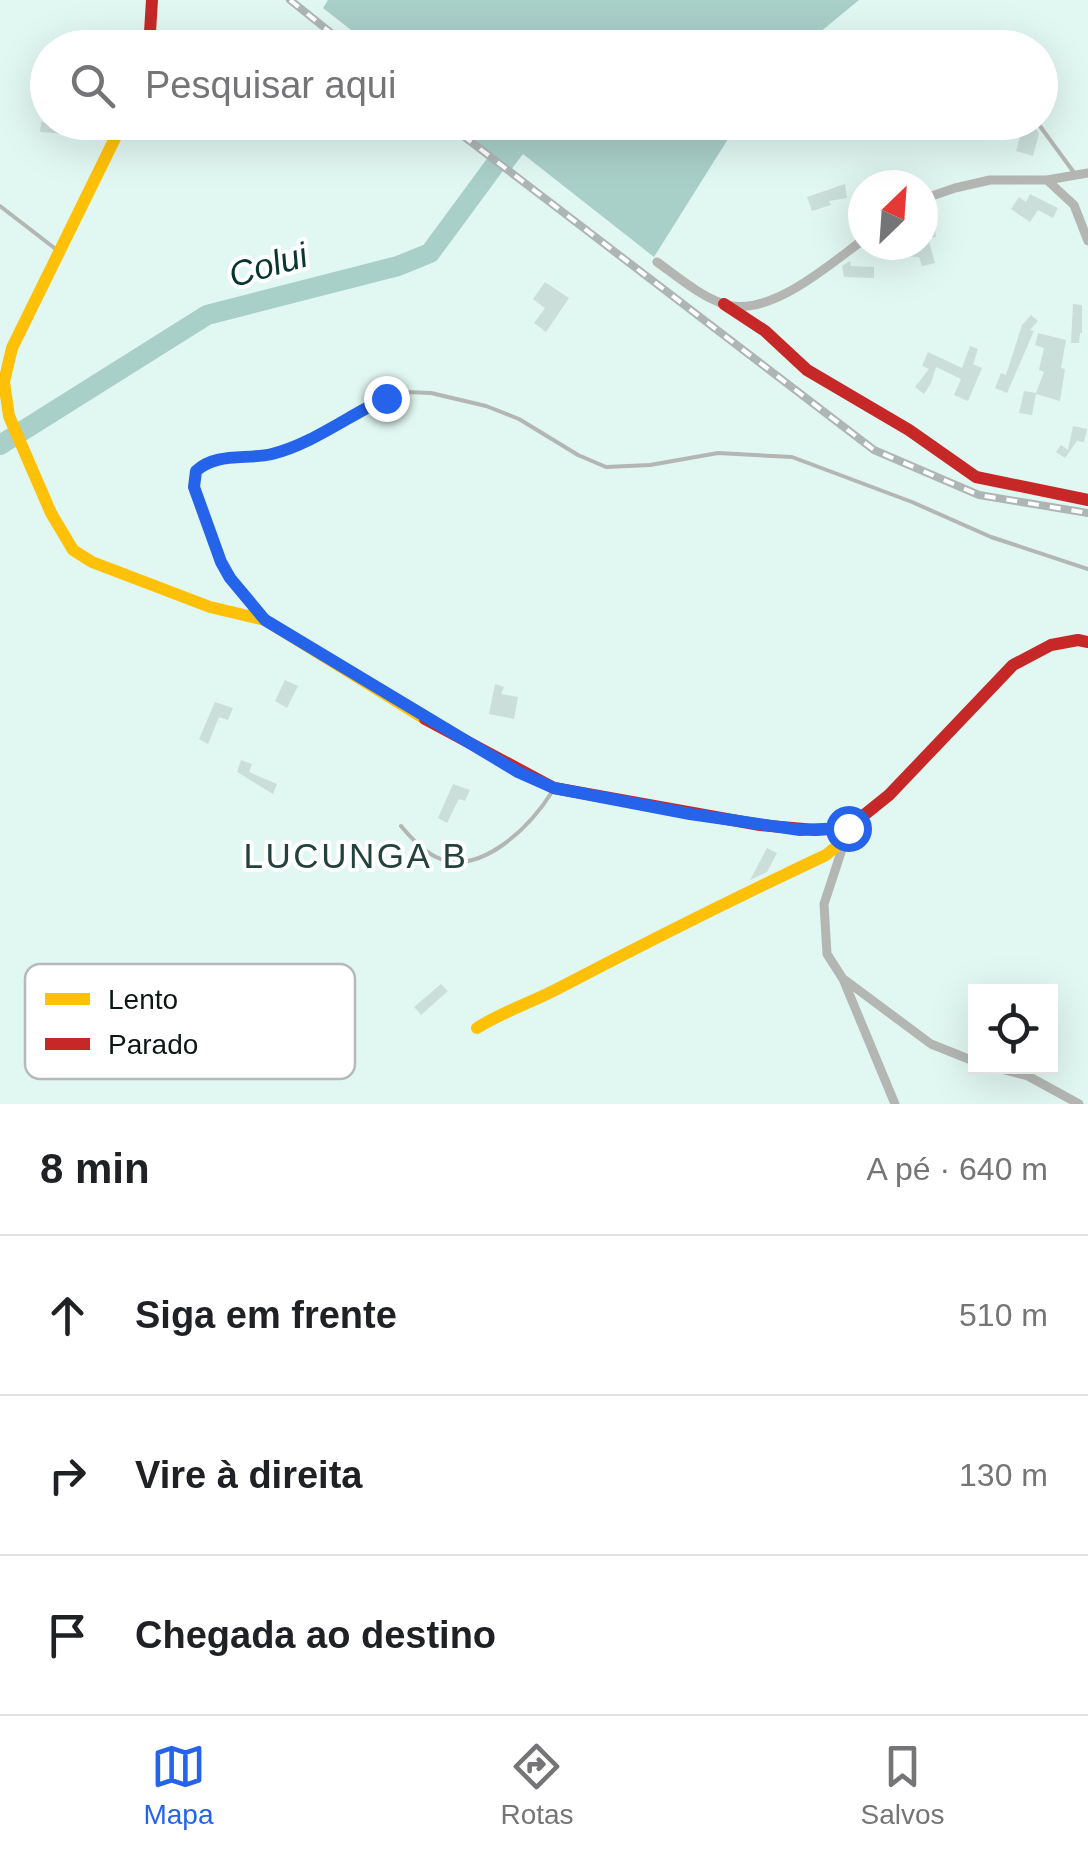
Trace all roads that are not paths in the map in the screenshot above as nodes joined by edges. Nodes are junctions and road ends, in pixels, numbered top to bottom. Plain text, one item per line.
1 (152, 0) edge
2 (150, 30) edge
3 (114, 140) edge
4 (1050, 140) edge
5 (1088, 172) edge
6 (1076, 174) junction
7 (1047, 180) junction
8 (938, 195) edge
9 (0, 206) edge
10 (1088, 241) edge
11 (848, 251) edge
12 (60, 253) junction
13 (658, 262) dead end
14 (724, 304) junction
15 (2, 380) edge
16 (1088, 500) edge
17 (1088, 569) edge
18 (265, 620) junction
19 (1085, 637) edge
20 (554, 788) junction
21 (401, 826) dead end
22 (848, 828) junction
23 (842, 979) junction
24 (477, 1028) dead end
25 (968, 1059) edge
26 (1020, 1074) edge
27 (896, 1104) edge
28 (1079, 1104) edge

1 - 2 street
3 - 12 street
4 - 6 lane
5 - 6 street
6 - 7 street
7 - 8 street
7 - 10 street
9 - 12 lane
11 - 14 street
12 - 15 street
13 - 14 street
14 - 16 street
15 - 18 street
17 - 18 lane
18 - 20 street
19 - 22 street
20 - 21 lane
20 - 22 street
22 - 23 street
22 - 24 street
23 - 25 street
23 - 27 street
26 - 28 street

